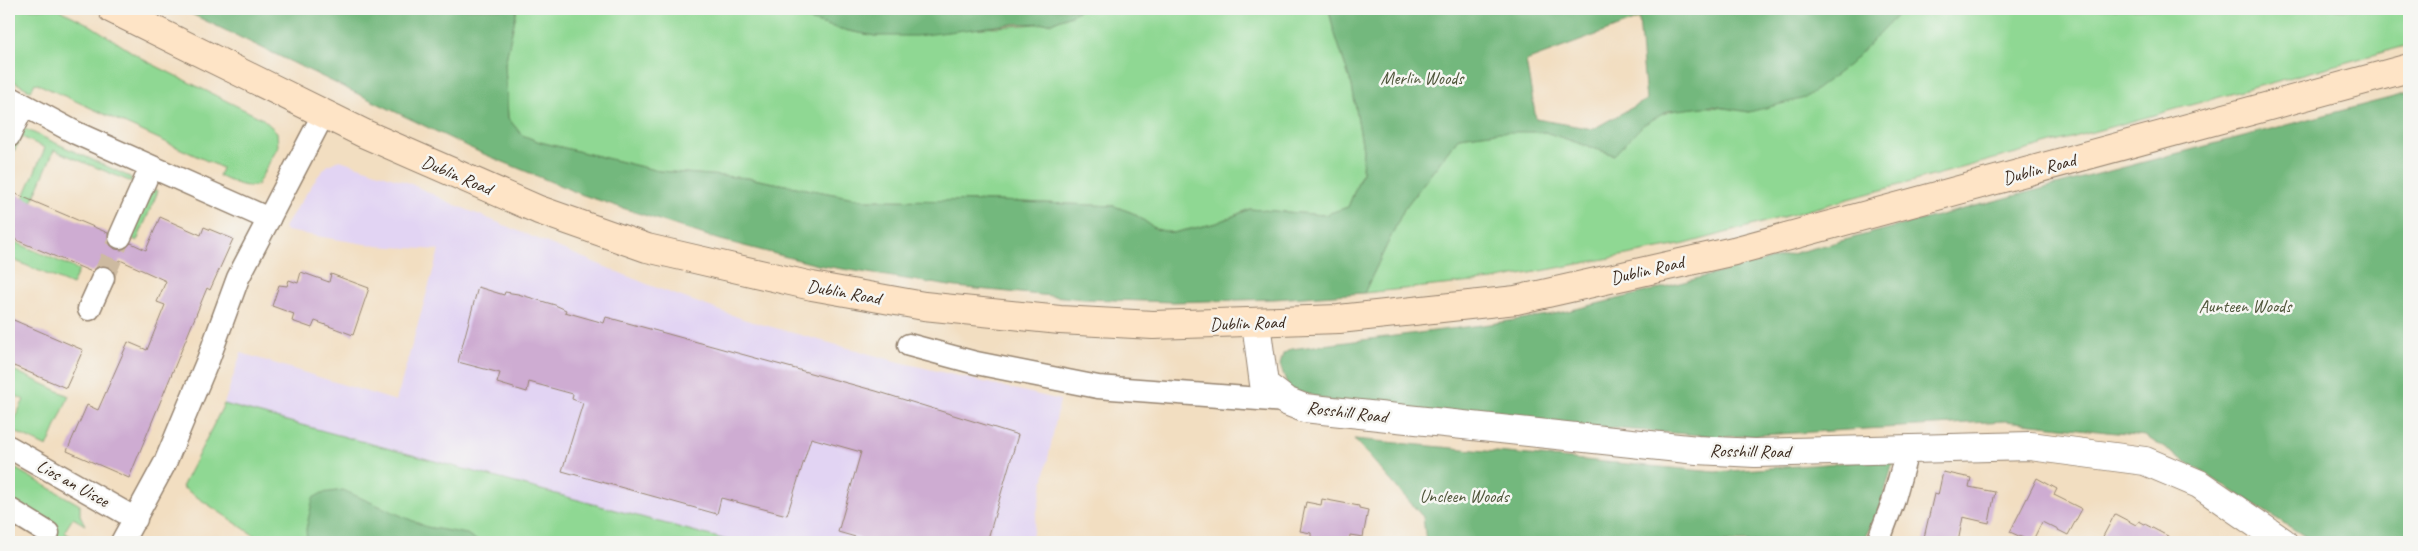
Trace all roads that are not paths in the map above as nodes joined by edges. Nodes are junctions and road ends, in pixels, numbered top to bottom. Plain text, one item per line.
1 (112, 9) edge
2 (2409, 68) edge
3 (16, 102) edge
4 (323, 115) junction
5 (9, 136) edge
6 (151, 167) junction
7 (269, 219) junction
8 (120, 237) tunnel mouth
9 (103, 278) tunnel mouth
10 (89, 309) dead end
11 (1256, 323) junction
12 (909, 345) dead end
13 (1286, 401) junction
14 (9, 447) edge
15 (1908, 448) junction
16 (9, 509) edge
17 (136, 519) junction
18 (48, 533) dead end
19 (122, 542) edge
20 (1878, 542) edge
21 (2283, 542) edge

1 - 4 main road, Dublin Road
2 - 11 main road, Dublin Road
3 - 5 street
3 - 6 street
4 - 7 street
4 - 11 main road, Dublin Road
6 - 7 street
6 - 8 street
7 - 17 street
9 - 10 street
11 - 13 street, Rosshill Road
12 - 13 street
13 - 15 street, Rosshill Road
14 - 17 street, Lios an Uisce
15 - 20 street
15 - 21 street, Rosshill Road
16 - 18 street
17 - 19 street

